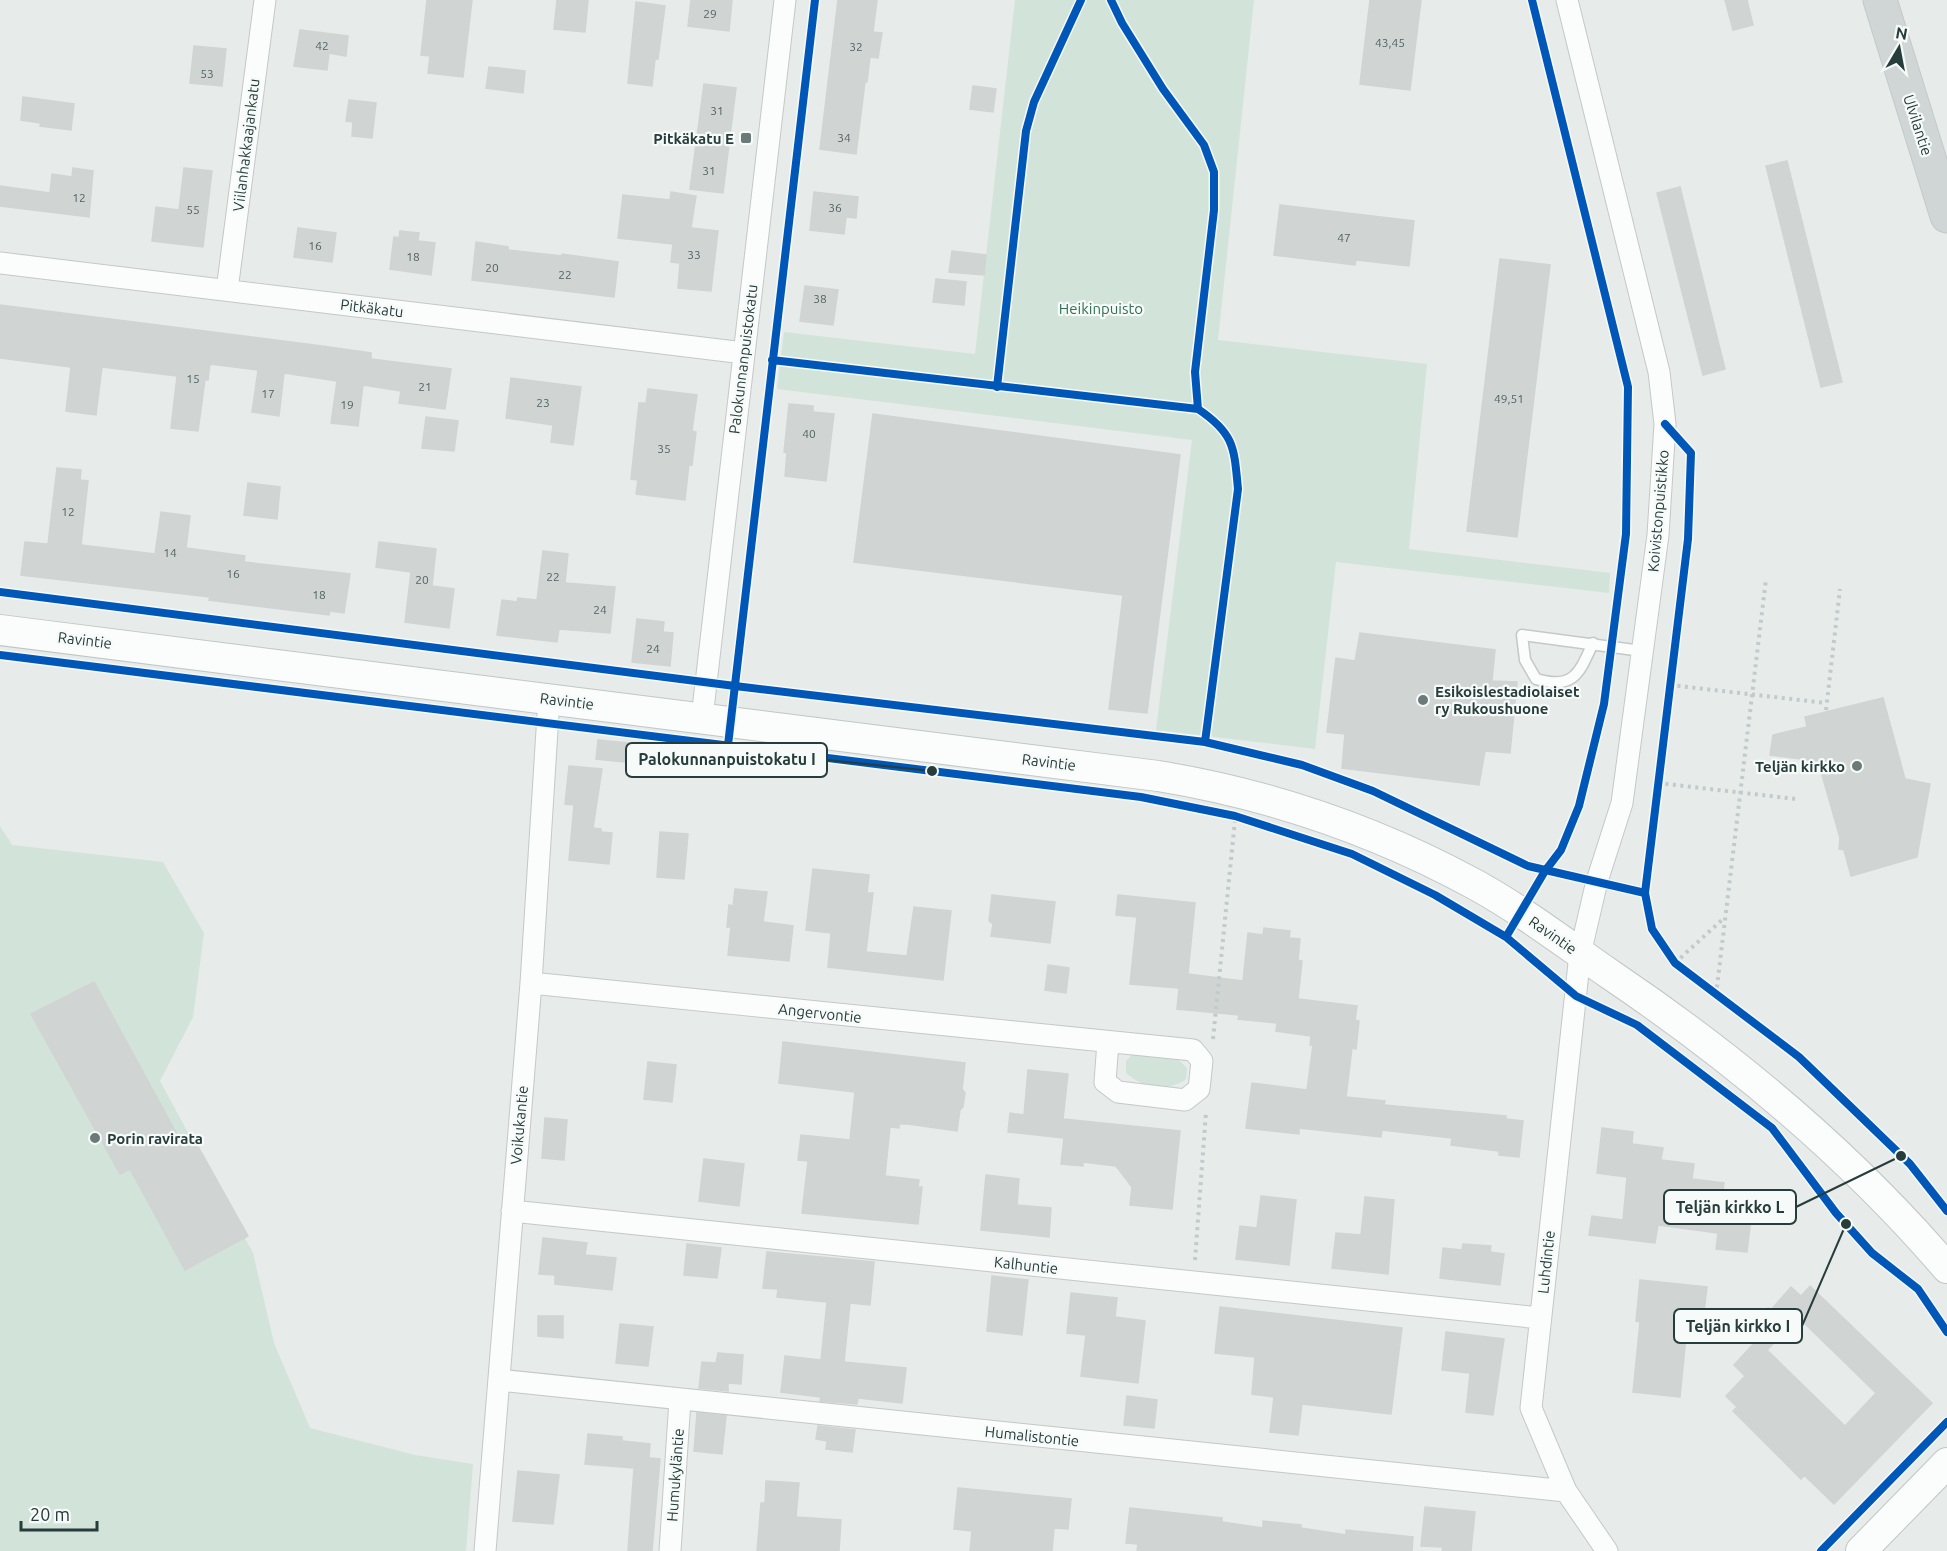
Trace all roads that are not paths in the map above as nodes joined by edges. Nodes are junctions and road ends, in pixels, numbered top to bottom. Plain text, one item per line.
1 (265, 0) edge
2 (785, 0) edge
3 (1567, 0) edge
4 (1880, 0) edge
5 (1947, 216) edge
6 (0, 263) edge
7 (227, 290) junction
8 (744, 353) junction
9 (0, 630) edge
10 (1593, 644) junction
11 (1642, 651) junction
12 (549, 699) junction
13 (702, 718) junction
14 (1580, 954) junction
15 (531, 983) junction
16 (1108, 1042) junction
17 (512, 1211) junction
18 (1947, 1268) edge
19 (1540, 1318) junction
20 (499, 1380) junction
21 (681, 1400) junction
22 (1947, 1463) edge
23 (1566, 1491) junction
24 (485, 1551) edge
25 (670, 1551) edge
26 (1607, 1551) edge
27 (1861, 1551) edge

1 - 7 street, Viilanhakkaajankatu
2 - 8 street, Palokunnanpuistokatu
3 - 11 street, Koivistonpuistikko
4 - 5 main road, Ulvilantie
6 - 7 street, Pitkäkatu
7 - 8 street, Pitkäkatu
8 - 13 street, Palokunnanpuistokatu
9 - 12 main road, Ravintie
10 - 10 lane
10 - 11 lane
11 - 14 street, Koivistonpuistikko
12 - 13 main road, Ravintie
12 - 15 street, Voikukantie
13 - 14 main road, Ravintie
14 - 18 main road, Ravintie
14 - 19 street, Luhdintie
15 - 16 street, Angervontie
15 - 17 street, Voikukantie
16 - 16 street, Angervontie
17 - 19 street, Kalhuntie
17 - 20 street, Voikukantie
19 - 23 street, Luhdintie
20 - 21 street, Humalistontie
20 - 24 street, Voikukantie
21 - 23 street, Humalistontie
21 - 25 street, Humukyläntie
22 - 27 main road
23 - 26 street, Luhdintie

